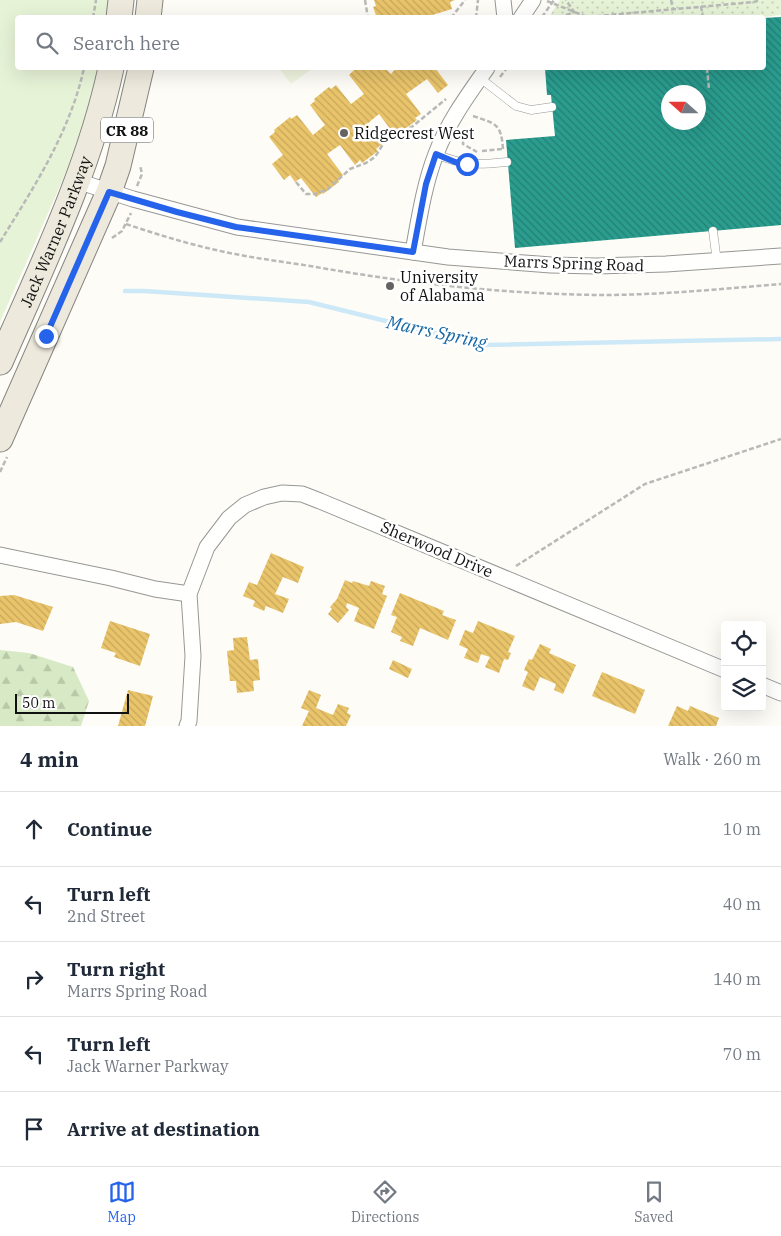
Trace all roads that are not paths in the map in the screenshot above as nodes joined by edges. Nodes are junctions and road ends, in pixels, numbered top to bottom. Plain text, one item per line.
1 (121, 0) edge
2 (150, 0) edge
3 (503, 0) edge
4 (533, 0) edge
5 (119, 15) edge
6 (148, 15) edge
7 (505, 15) edge
8 (523, 15) edge
9 (112, 70) edge
10 (140, 70) edge
11 (483, 73) edge
12 (552, 107) dead end
13 (436, 154) junction
14 (507, 162) dead end
15 (77, 181) junction
16 (109, 192) junction
17 (713, 230) dead end
18 (413, 252) junction
19 (781, 256) edge
20 (717, 262) junction
21 (0, 362) edge
22 (0, 439) edge
23 (0, 555) edge
24 (189, 594) junction
25 (721, 668) edge
26 (766, 687) edge
27 (781, 693) edge
28 (192, 724) edge

1 - 5 main road
2 - 6 main road
3 - 7 street
4 - 8 street
9 - 15 main road, Jack Warner Parkway
10 - 16 main road, Jack Warner Parkway / CR 88
11 - 12 lane
11 - 13 street
13 - 14 lane
13 - 18 street
15 - 16 street, Marrs Spring Road
15 - 21 main road, Jack Warner Parkway
16 - 18 street, Marrs Spring Road
16 - 22 main road, Jack Warner Parkway / CR 88
17 - 20 lane
18 - 20 street, Marrs Spring Road
19 - 20 street, Marrs Spring Road
23 - 24 street
24 - 25 street, Sherwood Drive
24 - 28 street, Sherwood Drive
26 - 27 street

